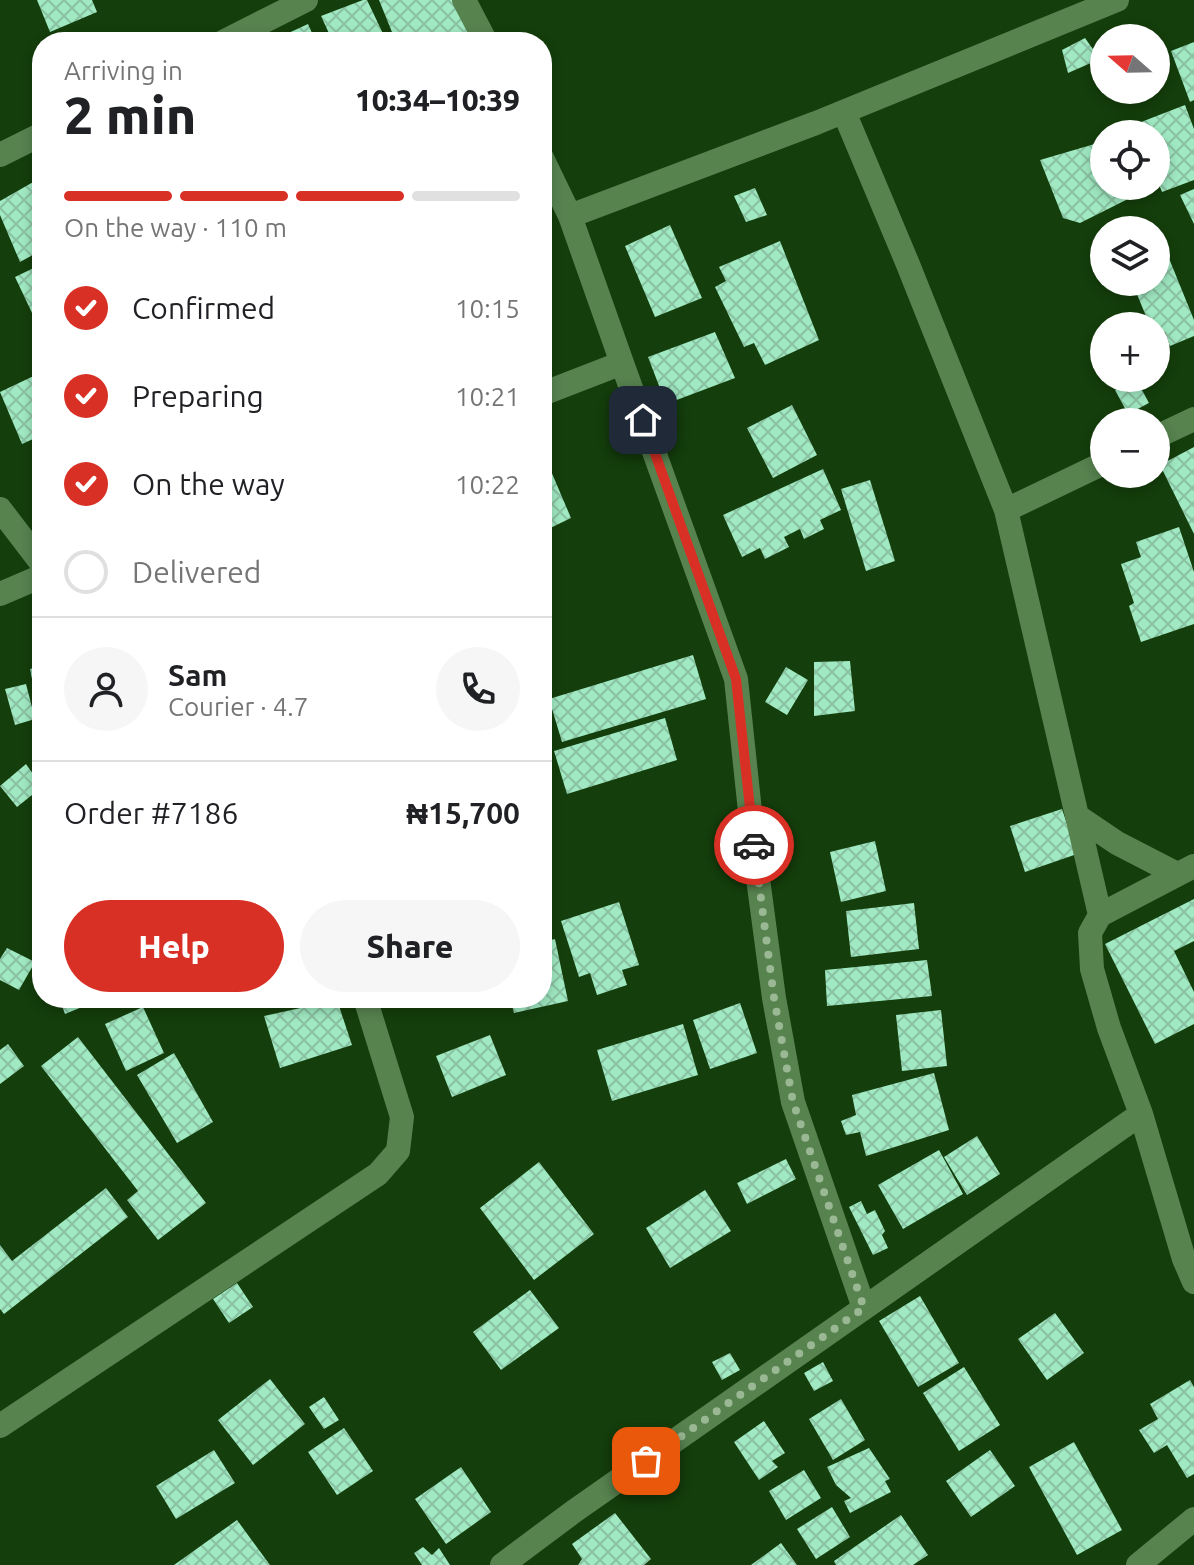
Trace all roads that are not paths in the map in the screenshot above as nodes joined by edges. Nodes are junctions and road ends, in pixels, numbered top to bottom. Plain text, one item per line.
1 (306, 0) edge
2 (464, 0) edge
3 (1117, 0) edge
4 (243, 32) edge
5 (481, 32) edge
6 (844, 112) junction
7 (32, 139) edge
8 (0, 155) edge
9 (552, 179) edge
10 (570, 216) junction
11 (622, 363) junction
12 (552, 390) edge
13 (1194, 419) edge
14 (1170, 430) edge
15 (1090, 470) edge
16 (0, 509) edge
17 (1006, 510) junction
18 (32, 551) edge
19 (32, 580) edge
20 (0, 594) edge
21 (1077, 816) junction
22 (1185, 870) edge
23 (1100, 915) junction
24 (368, 1008) edge
25 (1141, 1114) junction
26 (1194, 1282) edge
27 (864, 1308) junction
28 (0, 1426) edge
29 (1194, 1519) edge
30 (502, 1565) edge
31 (1138, 1565) edge

1 - 4 street
2 - 5 street
3 - 6 street
6 - 10 street
6 - 17 street
7 - 8 street
9 - 10 street
10 - 11 street
11 - 12 street
11 - 27 street
13 - 14 street
15 - 17 street
16 - 18 street
17 - 21 street
19 - 20 street
21 - 22 street
21 - 23 street
22 - 23 street
23 - 25 street
24 - 28 street
25 - 26 street
25 - 27 street
27 - 30 street
29 - 31 street

